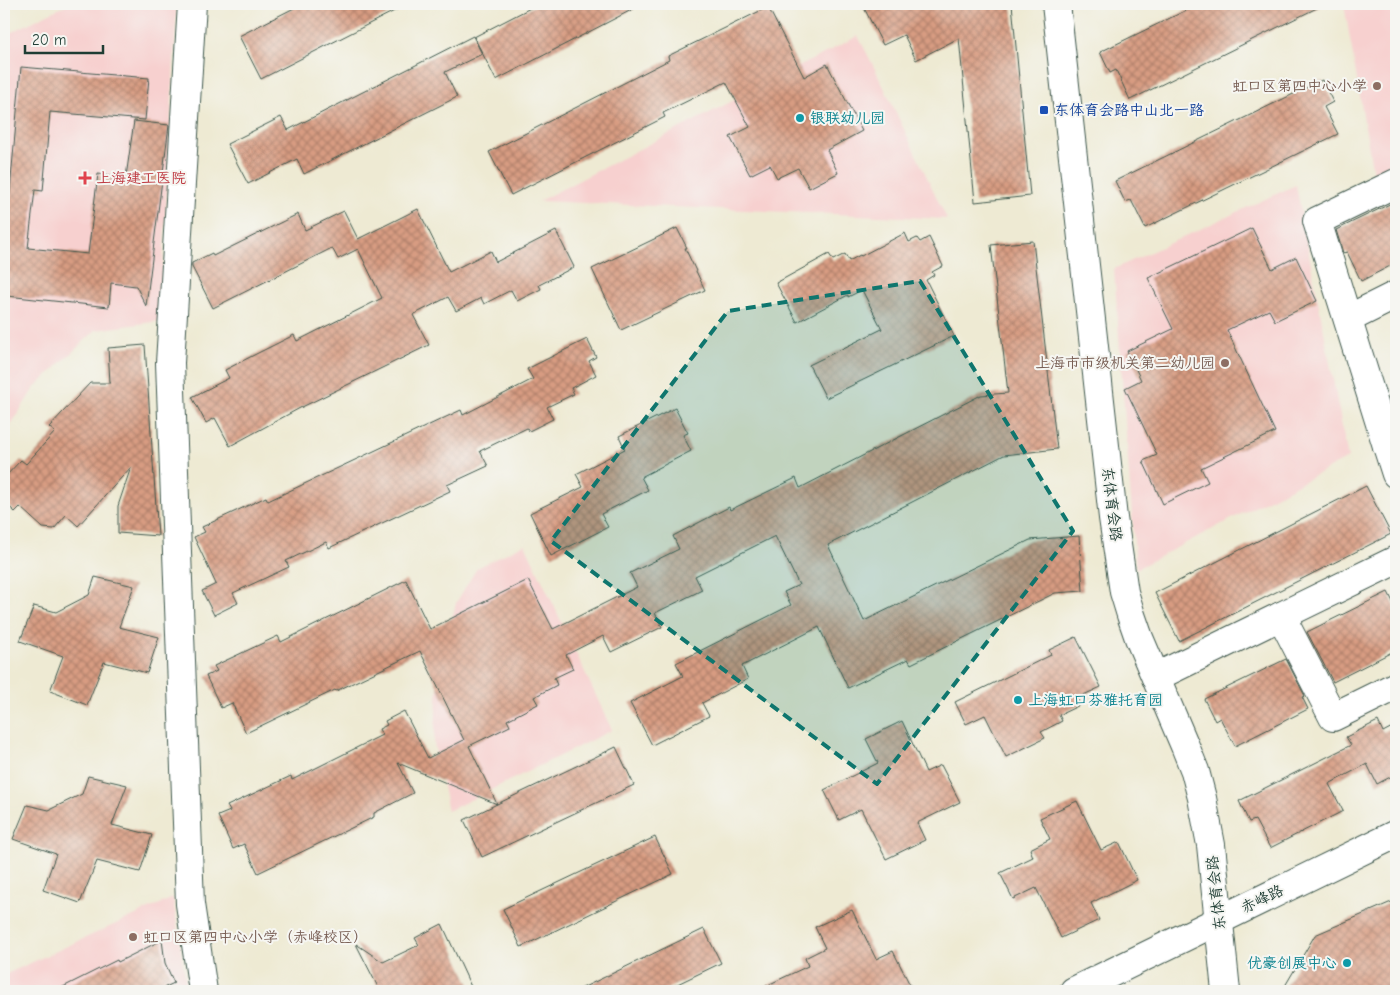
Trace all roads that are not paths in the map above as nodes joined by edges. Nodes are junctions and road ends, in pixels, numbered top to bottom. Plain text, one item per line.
1 (192, 4) edge
2 (1056, 4) edge
3 (1396, 183) edge
4 (1396, 295) edge
5 (1348, 319) junction
6 (1392, 444) edge
7 (1396, 474) edge
8 (1396, 560) edge
9 (1280, 616) junction
10 (1156, 677) junction
11 (1396, 686) edge
12 (1396, 834) edge
13 (1219, 920) junction
14 (202, 991) edge
15 (1074, 991) edge
16 (1226, 991) edge

1 - 14 street
2 - 10 street, 东体育会路
3 - 5 street
4 - 5 street
5 - 6 street
6 - 7 street
8 - 9 street
9 - 10 street
9 - 11 street
10 - 13 street, 东体育会路
12 - 13 street, 赤峰路
13 - 15 street, 赤峰路
13 - 16 street, 东体育会路

